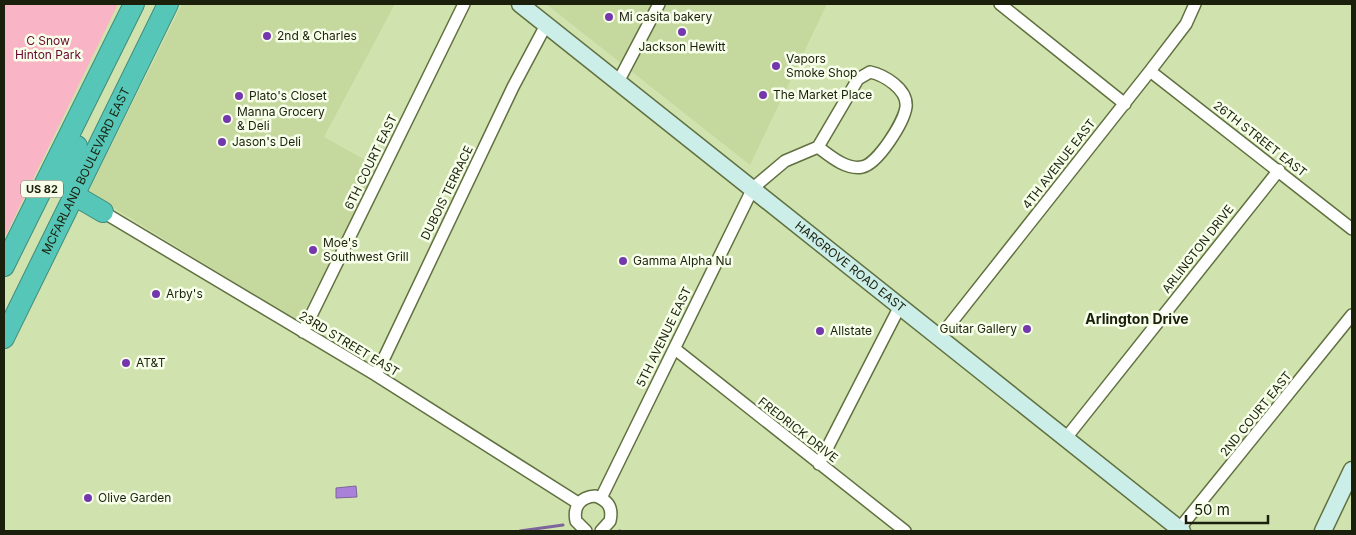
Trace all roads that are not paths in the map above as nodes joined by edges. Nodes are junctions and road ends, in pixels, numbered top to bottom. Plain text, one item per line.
1 (134, 4) edge
2 (168, 4) edge
3 (464, 4) edge
4 (520, 4) edge
5 (659, 4) edge
6 (1000, 4) edge
7 (1195, 4) edge
8 (546, 25) junction
9 (1150, 71) junction
10 (618, 82) junction
11 (1125, 104) junction
12 (80, 112) junction
13 (818, 147) junction
14 (88, 168) junction
15 (1279, 170) junction
16 (753, 188) junction
17 (74, 195) junction
18 (103, 212) junction
19 (1352, 229) edge
20 (51, 242) junction
21 (4, 266) edge
22 (900, 306) junction
23 (1352, 315) edge
24 (303, 332) junction
25 (4, 338) edge
26 (939, 338) junction
27 (674, 349) junction
28 (376, 375) junction
29 (1066, 438) junction
30 (820, 464) junction
31 (1352, 470) edge
32 (601, 498) junction
33 (578, 503) junction
34 (1181, 530) edge
35 (585, 531) edge
36 (601, 531) edge
37 (905, 531) edge
38 (1323, 531) edge

1 - 12 highway, US 82
2 - 14 highway, MCFARLAND BOULEVARD EAST / US 82
3 - 24 street, 6TH COURT EAST
4 - 8 main road, HARGROVE ROAD EAST
5 - 10 street
6 - 11 street
7 - 9 street, 4TH AVENUE EAST
8 - 10 main road, HARGROVE ROAD EAST
8 - 28 street, DUBOIS TERRACE
9 - 11 street, 4TH AVENUE EAST
9 - 15 street, 26TH STREET EAST
10 - 16 main road, HARGROVE ROAD EAST
11 - 26 street, 4TH AVENUE EAST
12 - 17 highway
12 - 21 highway, US 82
13 - 13 street
13 - 16 street
14 - 17 highway, MCFARLAND BOULEVARD EAST / US 82
14 - 18 highway
15 - 19 street, 26TH STREET EAST
15 - 29 street, ARLINGTON DRIVE
16 - 22 main road, HARGROVE ROAD EAST
16 - 27 street, 5TH AVENUE EAST
17 - 18 highway
17 - 20 highway, MCFARLAND BOULEVARD EAST / US 82
18 - 20 highway
18 - 24 street, 23RD STREET EAST
20 - 25 highway, MCFARLAND BOULEVARD EAST / US 82
22 - 26 main road, HARGROVE ROAD EAST
22 - 30 street
23 - 34 street, 2ND COURT EAST
24 - 28 street, 23RD STREET EAST
26 - 29 main road, HARGROVE ROAD EAST
27 - 30 street, FREDRICK DRIVE
27 - 32 street, 5TH AVENUE EAST
28 - 33 street, 23RD STREET EAST
29 - 34 main road, HARGROVE ROAD EAST
30 - 37 street, FREDRICK DRIVE
31 - 38 main road
32 - 33 street
32 - 36 street
33 - 35 street

